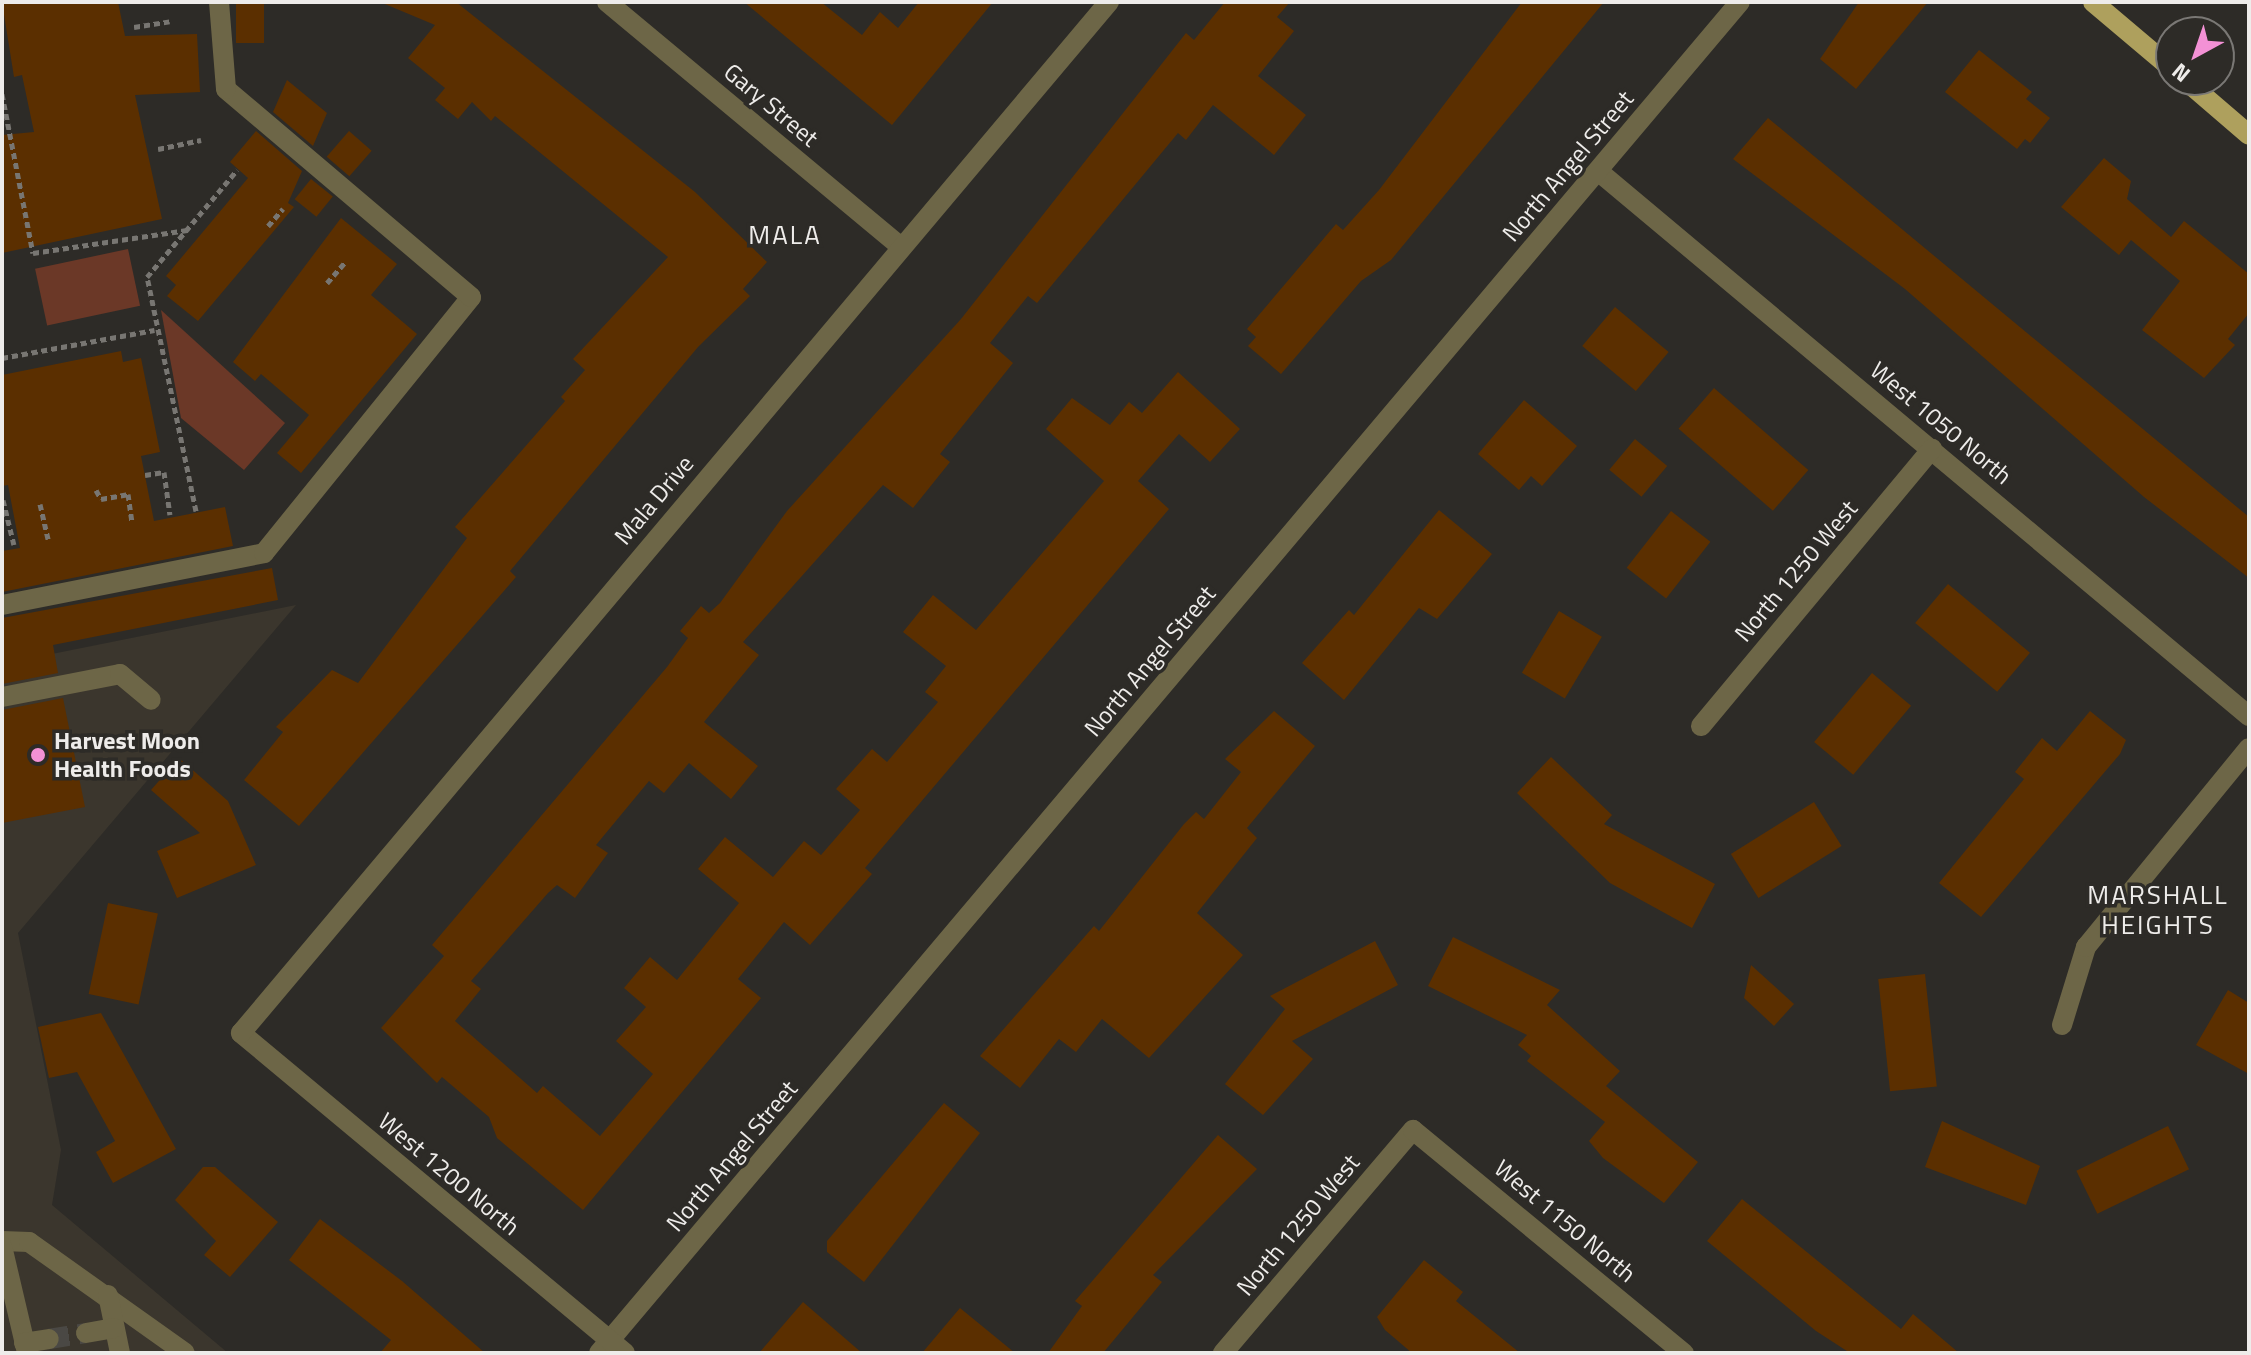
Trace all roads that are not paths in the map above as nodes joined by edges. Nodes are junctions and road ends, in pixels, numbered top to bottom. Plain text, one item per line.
1 (219, 2) edge
2 (607, 2) edge
3 (1109, 2) edge
4 (1740, 2) edge
5 (2093, 2) edge
6 (2155, 54) edge
7 (2204, 96) edge
8 (2249, 135) edge
9 (1598, 171) junction
10 (901, 247) junction
11 (1932, 449) junction
12 (2, 605) edge
13 (2, 697) edge
14 (151, 700) dead end
15 (2249, 716) edge
16 (1701, 726) dead end
17 (2249, 748) edge
18 (2062, 1025) dead end
19 (241, 1033) joint
20 (1413, 1130) joint
21 (2, 1243) edge
22 (108, 1295) junction
23 (114, 1328) junction
24 (86, 1333) tunnel mouth
25 (49, 1339) tunnel mouth
26 (25, 1348) edge
27 (611, 1349) edge
28 (120, 1353) edge
29 (185, 1353) edge
30 (1223, 1353) edge
31 (1684, 1353) edge

1 - 12 street
2 - 10 street, Gary Street
3 - 10 street, Mala Drive
4 - 9 street, North Angel Street
5 - 6 main road
7 - 8 main road
9 - 11 street, West 1050 North
9 - 27 street, North Angel Street
10 - 19 street, Mala Drive
11 - 15 street, West 1050 North
11 - 16 street, North 1250 West
13 - 14 street
17 - 18 street
19 - 27 street, West 1200 North
20 - 30 street, North 1250 West
20 - 31 street, West 1150 North
21 - 22 street
21 - 26 street
22 - 23 street
22 - 29 street
23 - 24 street
23 - 28 street
25 - 26 street

